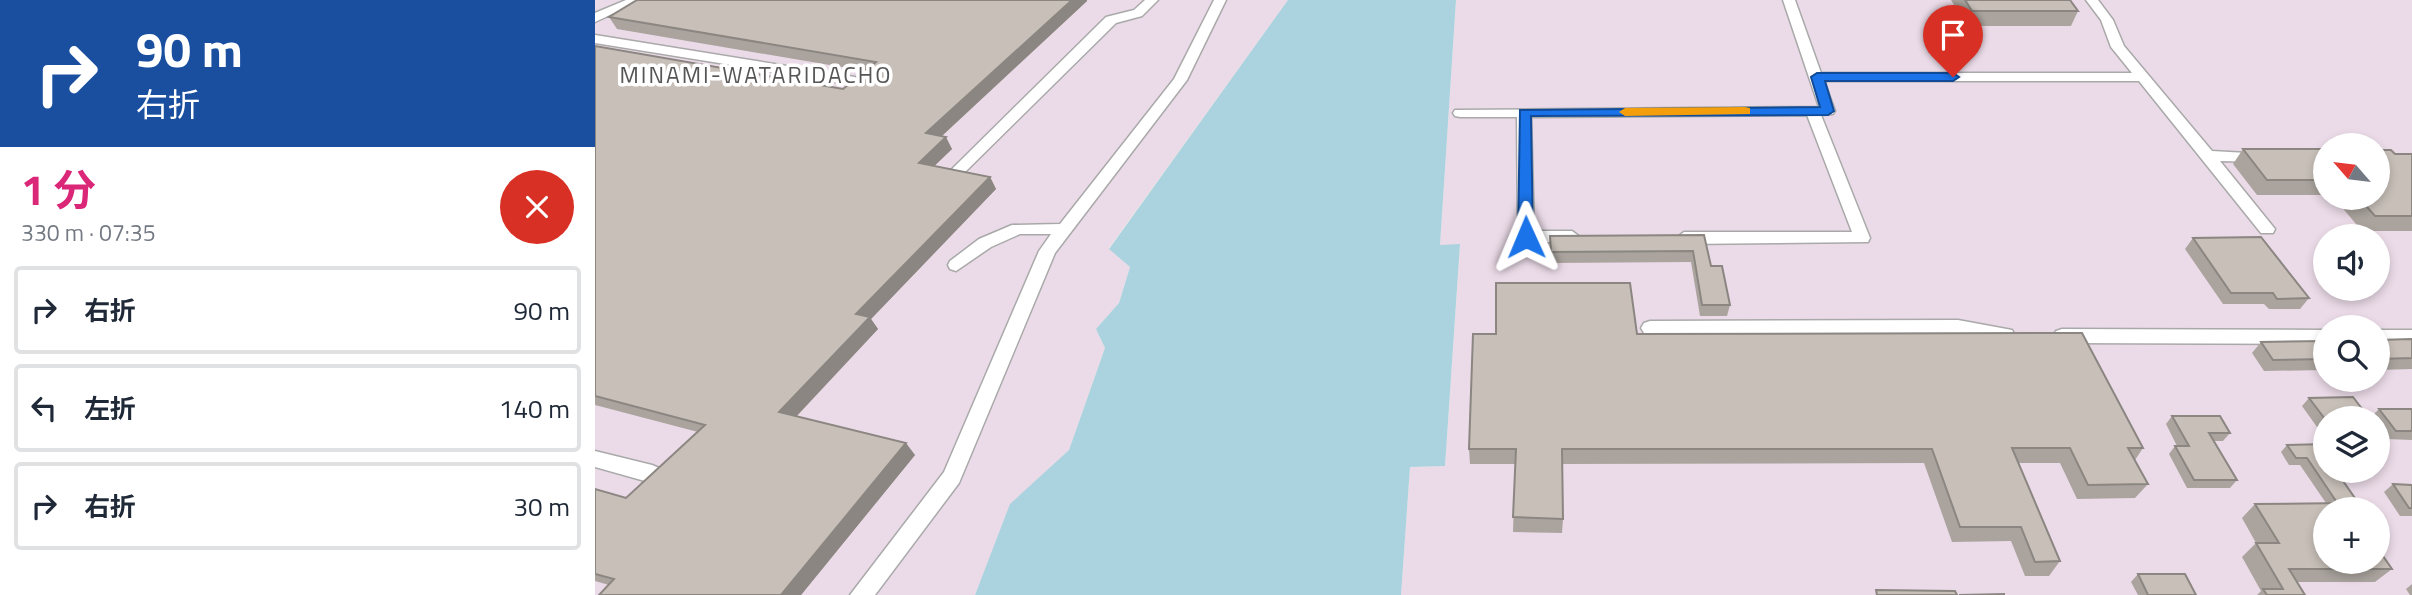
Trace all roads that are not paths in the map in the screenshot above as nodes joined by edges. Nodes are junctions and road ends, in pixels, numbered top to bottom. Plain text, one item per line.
1 (636, 0) edge
2 (1152, 0) edge
3 (1220, 0) edge
4 (1789, 0) edge
5 (2092, 0) edge
6 (595, 18) edge
7 (595, 39) edge
8 (1817, 77) junction
9 (2143, 77) junction
10 (861, 82) edge
11 (1812, 111) junction
12 (1460, 113) dead end
13 (1524, 113) junction
14 (2208, 156) junction
15 (2273, 157) edge
16 (956, 173) edge
17 (1065, 229) junction
18 (2267, 229) dead end
19 (1582, 237) edge
20 (1666, 238) edge
21 (955, 265) dead end
22 (1650, 328) dead end
23 (2019, 335) edge
24 (2047, 336) edge
25 (2313, 337) edge
26 (2390, 337) edge
27 (2412, 337) edge
28 (595, 459) edge
29 (652, 474) edge
30 (861, 595) edge

1 - 6 lane
2 - 16 lane
3 - 17 lane
4 - 8 lane
5 - 9 lane
7 - 10 lane
8 - 9 lane
8 - 11 lane
9 - 14 lane
11 - 13 lane
11 - 20 lane
12 - 13 lane
13 - 19 lane
14 - 15 lane
14 - 18 lane
17 - 21 lane
17 - 30 lane
22 - 23 lane
24 - 25 lane
26 - 27 lane
28 - 29 lane

